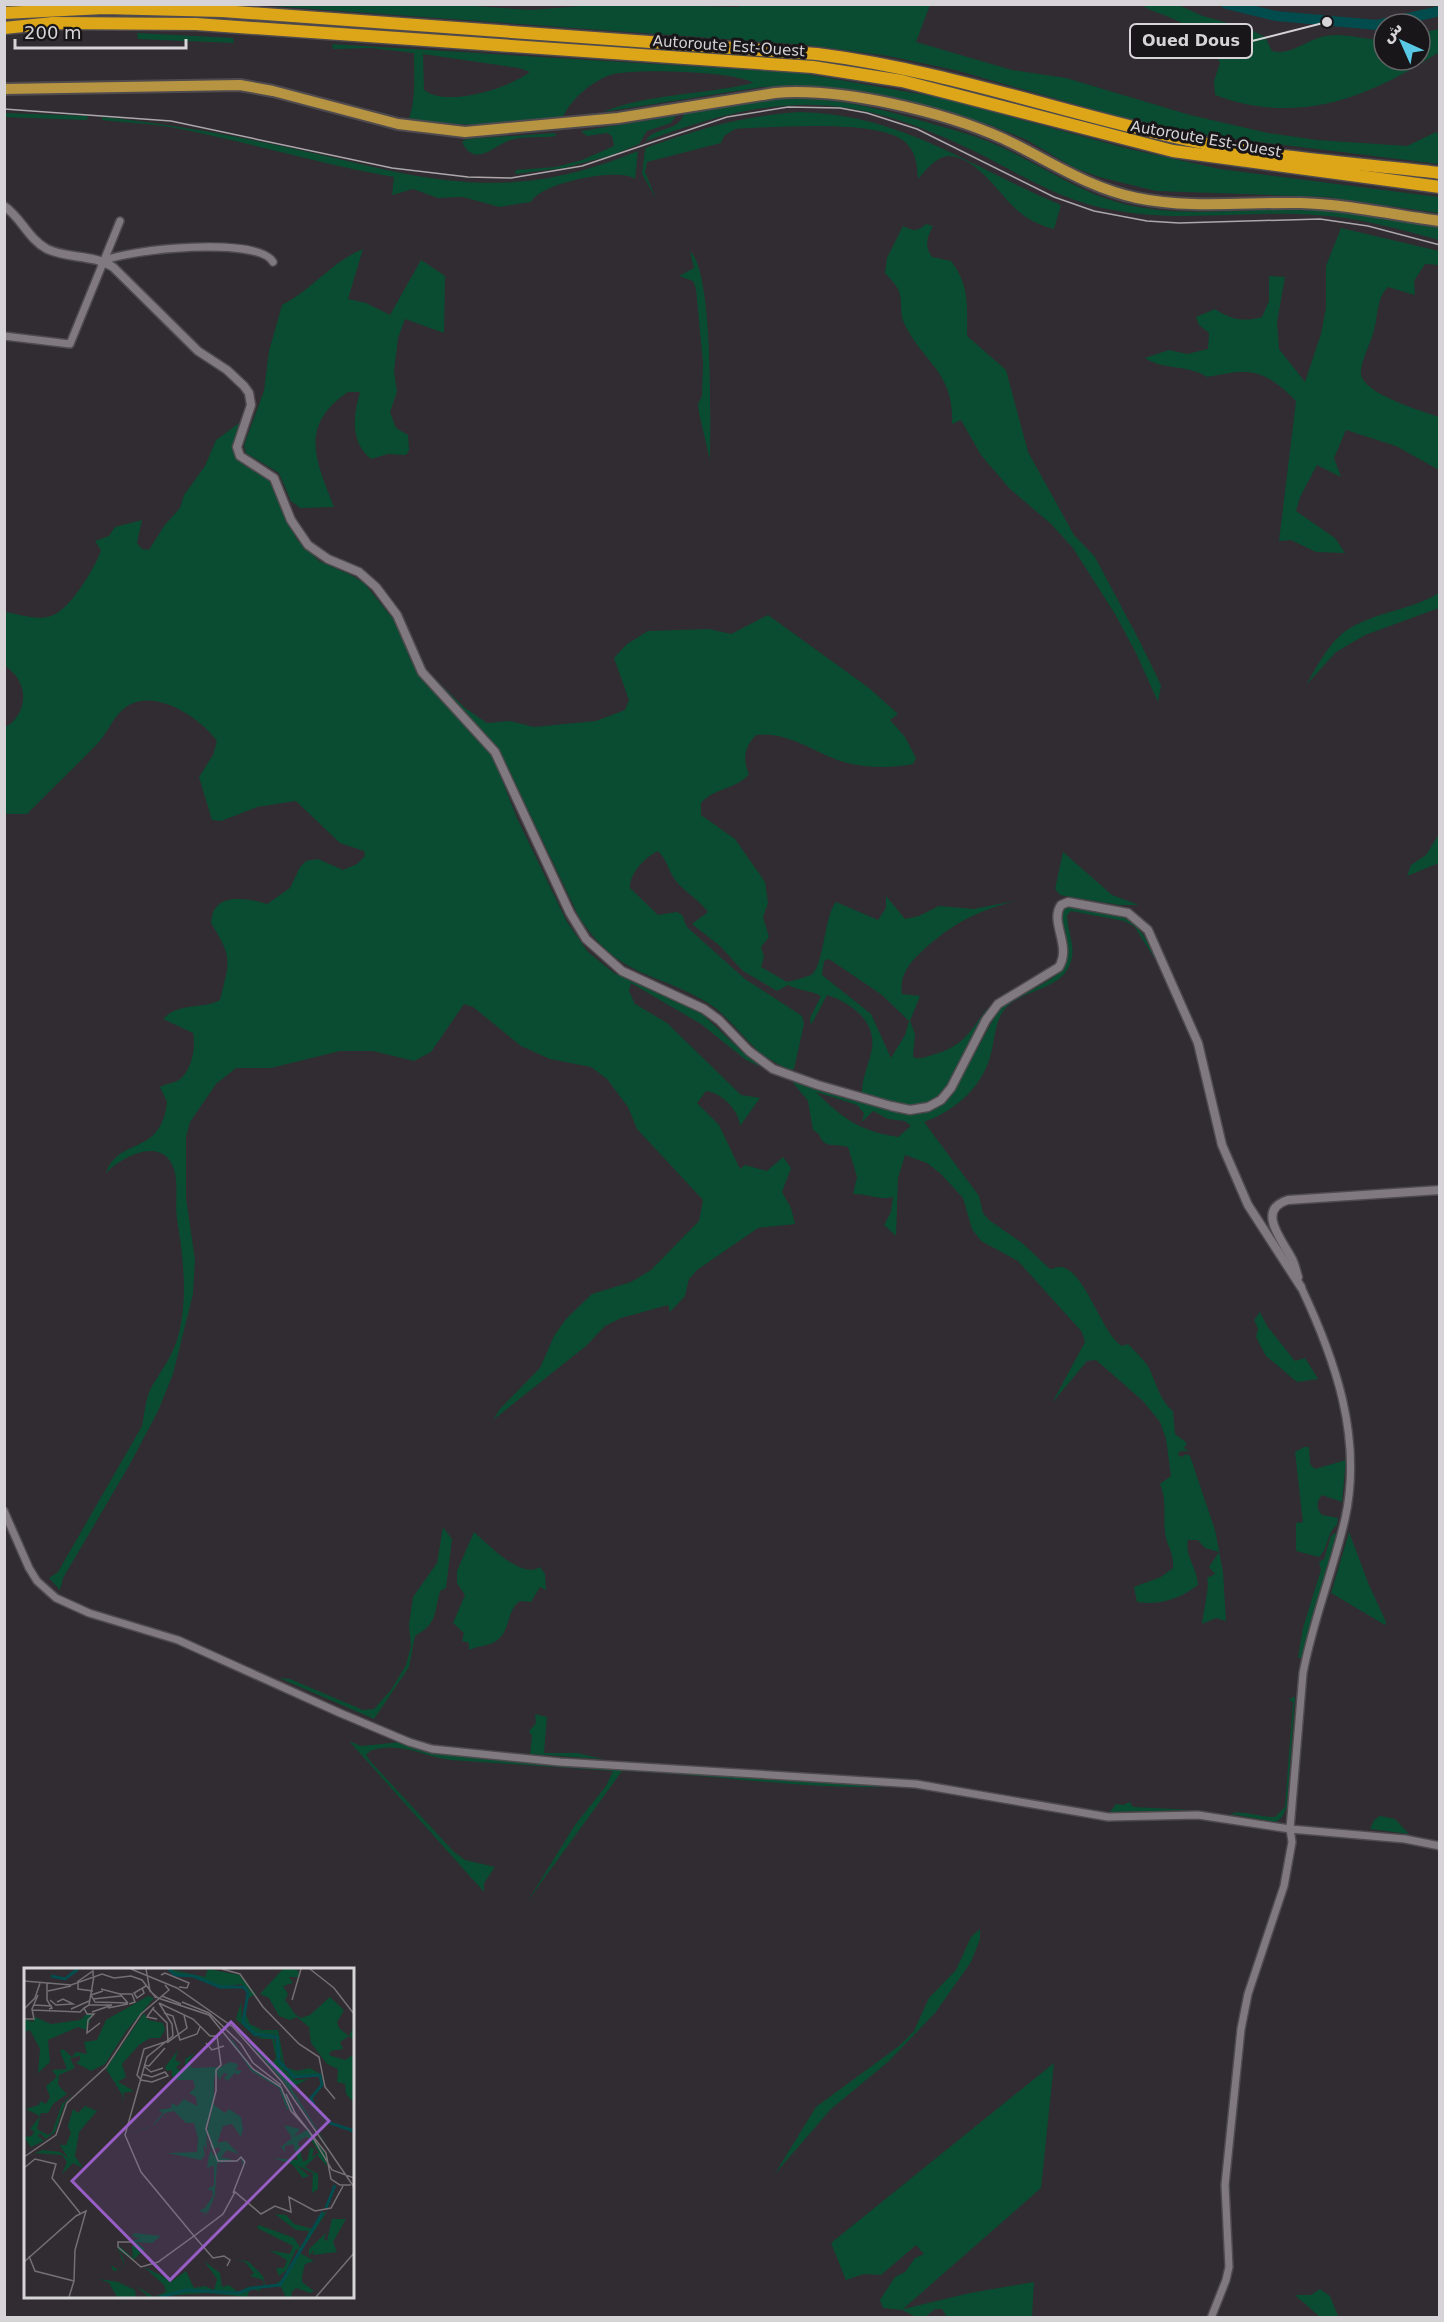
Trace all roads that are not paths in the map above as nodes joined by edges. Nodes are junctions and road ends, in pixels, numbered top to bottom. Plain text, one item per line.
1 (4, 13) edge
2 (4, 28) edge
3 (4, 89) edge
4 (1440, 173) edge
5 (1440, 187) edge
6 (4, 206) edge
7 (120, 221) dead end
8 (1440, 221) edge
9 (104, 261) junction
10 (273, 262) dead end
11 (4, 336) edge
12 (1440, 1190) edge
13 (1300, 1287) junction
14 (4, 1511) edge
15 (1290, 1829) junction
16 (1440, 1846) edge
17 (1211, 2318) edge

1 - 4 highway, Autoroute Est-Ouest
2 - 5 highway, Autoroute Est-Ouest
3 - 8 main road
6 - 9 street
7 - 9 street
9 - 10 street
9 - 11 street
9 - 13 street
12 - 13 street
13 - 15 street
14 - 15 street
15 - 16 street
15 - 17 street

